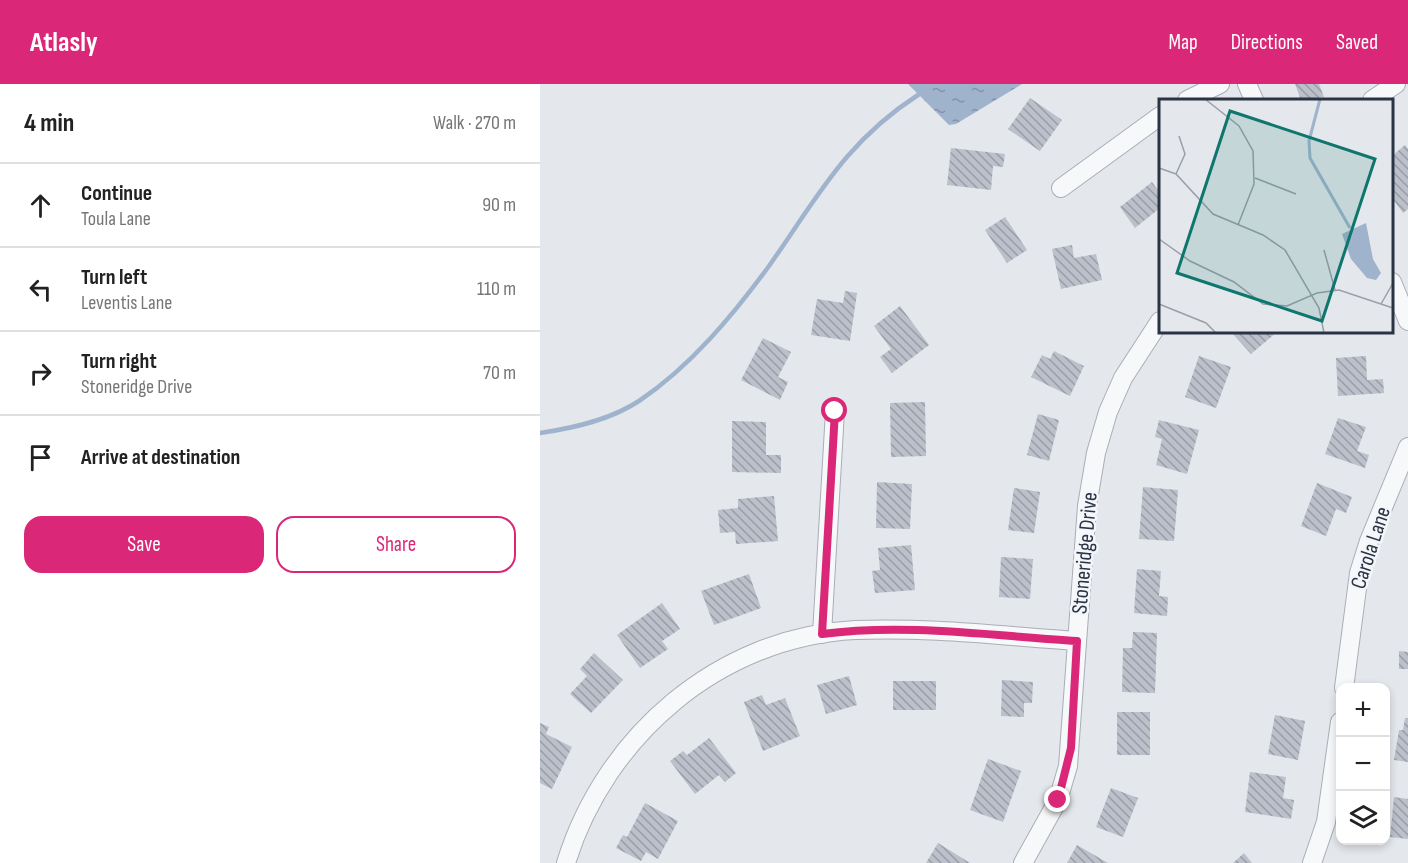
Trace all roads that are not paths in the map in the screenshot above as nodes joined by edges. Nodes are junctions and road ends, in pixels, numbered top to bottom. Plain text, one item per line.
1 (1220, 84) edge
2 (1247, 84) edge
3 (1396, 84) edge
4 (1189, 99) edge
5 (1254, 99) edge
6 (1374, 99) edge
7 (1159, 117) edge
8 (1061, 188) dead end
9 (1393, 284) edge
10 (1408, 321) edge
11 (1159, 324) edge
12 (835, 411) dead end
13 (1408, 447) edge
14 (822, 634) junction
15 (1077, 641) junction
16 (1345, 683) edge
17 (1339, 737) edge
18 (566, 863) edge
19 (1023, 863) edge
20 (1312, 863) edge

1 - 4 street
2 - 5 street
3 - 6 street
7 - 8 street
9 - 10 street
11 - 15 street, Stoneridge Drive
12 - 14 street
13 - 16 street, Carola Lane
14 - 15 street
14 - 18 street
15 - 19 street, Stoneridge Drive
17 - 20 street

